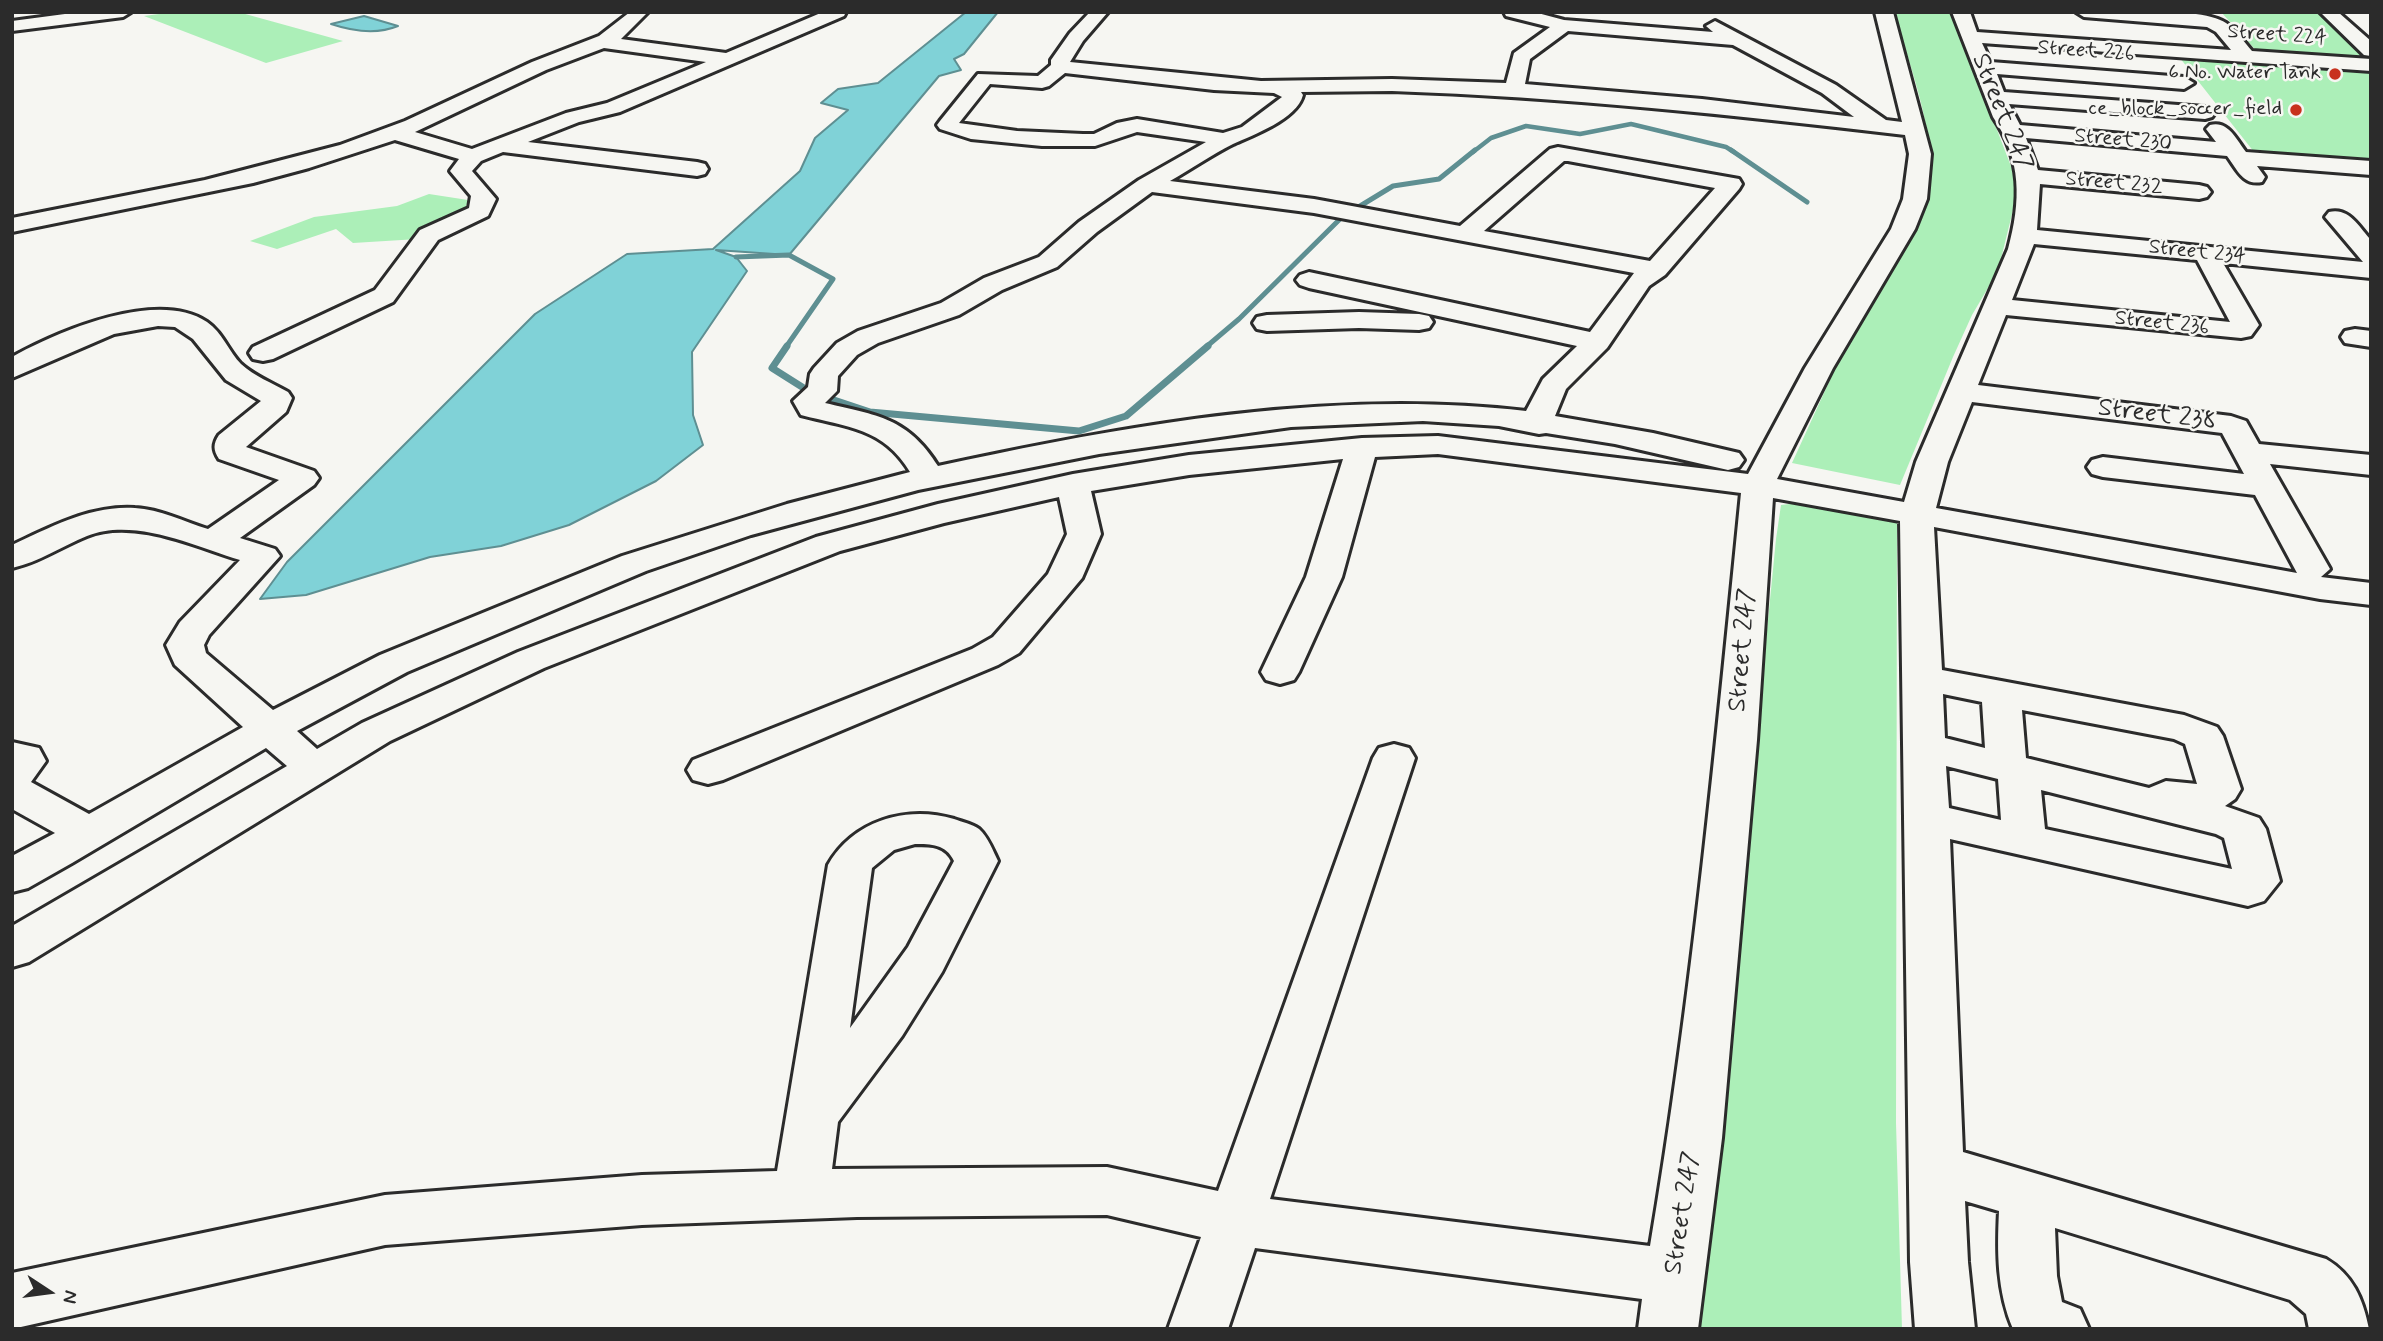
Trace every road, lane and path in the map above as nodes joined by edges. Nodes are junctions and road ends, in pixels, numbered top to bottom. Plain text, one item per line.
1 (123, 12) edge
2 (640, 12) edge
3 (838, 12) edge
4 (1100, 12) edge
5 (1512, 12) edge
6 (1884, 12) edge
7 (2084, 12) edge
8 (1700, 15) dead end
9 (2333, 17) edge
10 (2371, 23) edge
11 (1564, 25) junction
12 (12, 26) edge
13 (1737, 40) junction
14 (604, 42) junction
15 (2159, 50) junction
16 (2371, 51) edge
17 (1978, 53) edge
18 (2247, 57) junction
19 (728, 58) junction
20 (1152, 59) dead end
21 (1063, 60) junction
22 (2371, 65) edge
23 (2184, 83) junction
24 (1277, 86) junction
25 (1514, 89) junction
26 (2205, 113) junction
27 (1897, 128) junction
28 (2013, 131) junction
29 (394, 133) junction
30 (1225, 140) junction
31 (503, 146) junction
32 (2236, 154) junction
33 (473, 156) junction
34 (2371, 168) edge
35 (697, 169) dead end
36 (2029, 176) junction
37 (2254, 177) dead end
38 (1147, 184) junction
39 (2199, 192) dead end
40 (2337, 217) dead end
41 (12, 225) edge
42 (1467, 233) junction
43 (2024, 236) junction
44 (2205, 253) junction
45 (2371, 256) edge
46 (1656, 270) junction
47 (2371, 270) edge
48 (1309, 280) dead end
49 (1995, 306) junction
50 (1267, 323) dead end
51 (1503, 323) junction
52 (1597, 342) junction
53 (263, 353) dead end
54 (12, 369) edge
55 (1961, 392) junction
56 (1539, 425) junction
57 (1362, 447) junction
58 (2248, 452) junction
59 (992, 464) junction
60 (2371, 465) edge
61 (2104, 467) dead end
62 (1763, 477) junction
63 (930, 479) junction
64 (1073, 484) junction
65 (2267, 487) junction
66 (1008, 499) junction
67 (1918, 507) junction
68 (213, 541) junction
69 (12, 558) edge
70 (2312, 569) junction
71 (2371, 575) edge
72 (2371, 594) edge
73 (1280, 672) dead end
74 (1923, 678) junction
75 (2001, 692) junction
76 (270, 729) junction
77 (1925, 742) junction
78 (12, 756) edge
79 (1394, 758) dead end
80 (2012, 764) junction
81 (315, 769) junction
82 (708, 770) dead end
83 (41, 804) edge
84 (1928, 819) junction
85 (2024, 840) junction
86 (12, 876) edge
87 (12, 949) edge
88 (812, 1116) junction
89 (1937, 1168) junction
90 (801, 1195) junction
91 (2026, 1195) junction
92 (1237, 1220) junction
93 (12, 1301) edge
94 (1671, 1302) edge
95 (1198, 1329) edge
96 (1945, 1329) edge
97 (2059, 1329) edge
98 (2339, 1329) edge

1 - 12 street
2 - 14 street
3 - 19 street
4 - 21 street
5 - 11 street
6 - 27 street, Street 247
7 - 18 street
8 - 13 street
9 - 10 street
9 - 16 street
11 - 13 street
11 - 25 street
13 - 27 street
14 - 19 street
14 - 29 street
15 - 17 street, Street 224
15 - 18 street, Street 224
15 - 23 street
17 - 23 street, Street 226
17 - 26 street
17 - 28 street, Street 247
18 - 22 street, Street 224
19 - 31 street
20 - 21 street
21 - 24 street
21 - 30 street
23 - 26 street
24 - 25 street
24 - 30 street
25 - 27 street
26 - 32 street
27 - 62 street, Street 247
28 - 32 street, Street 230
28 - 36 street, Street 247
29 - 33 street
29 - 41 street
30 - 38 street
31 - 33 street
31 - 35 street
32 - 34 street, Street 230
32 - 37 street
33 - 53 street
36 - 39 street, Street 232
36 - 43 street, Street 247
38 - 42 street
38 - 63 street
40 - 45 street
42 - 46 street
42 - 46 street
43 - 44 street, Street 234
43 - 49 street, Street 247
44 - 47 street, Street 234
44 - 49 street, Street 236
46 - 52 street
48 - 51 street
49 - 55 street, Street 247
50 - 51 street
51 - 52 street
52 - 56 street
54 - 68 street
55 - 58 street, Street 238
55 - 67 street, Street 247
56 - 59 street
56 - 62 street
57 - 62 street
57 - 64 street
57 - 73 street
58 - 60 street
58 - 65 street, Street 238
59 - 63 street
59 - 66 street
61 - 65 street
62 - 67 street
62 - 94 street, Street 247
63 - 76 street
64 - 66 street
64 - 82 street
65 - 70 street, Street 238
66 - 81 street
67 - 70 street
67 - 72 street
67 - 74 street, Street 247
68 - 69 street
68 - 76 street
70 - 71 street
74 - 75 street
74 - 77 street, Street 247
75 - 80 street
75 - 80 street
76 - 81 street
76 - 83 street
77 - 80 street
77 - 84 street, Street 247
78 - 83 street
79 - 92 street
80 - 85 street
80 - 85 street
81 - 87 street
83 - 86 street
84 - 85 street
84 - 89 street, Street 247
88 - 88 street
88 - 90 street
89 - 91 street
89 - 96 street, Street 247
90 - 92 street
90 - 93 street
91 - 97 street
91 - 98 street
92 - 94 street
92 - 95 street

